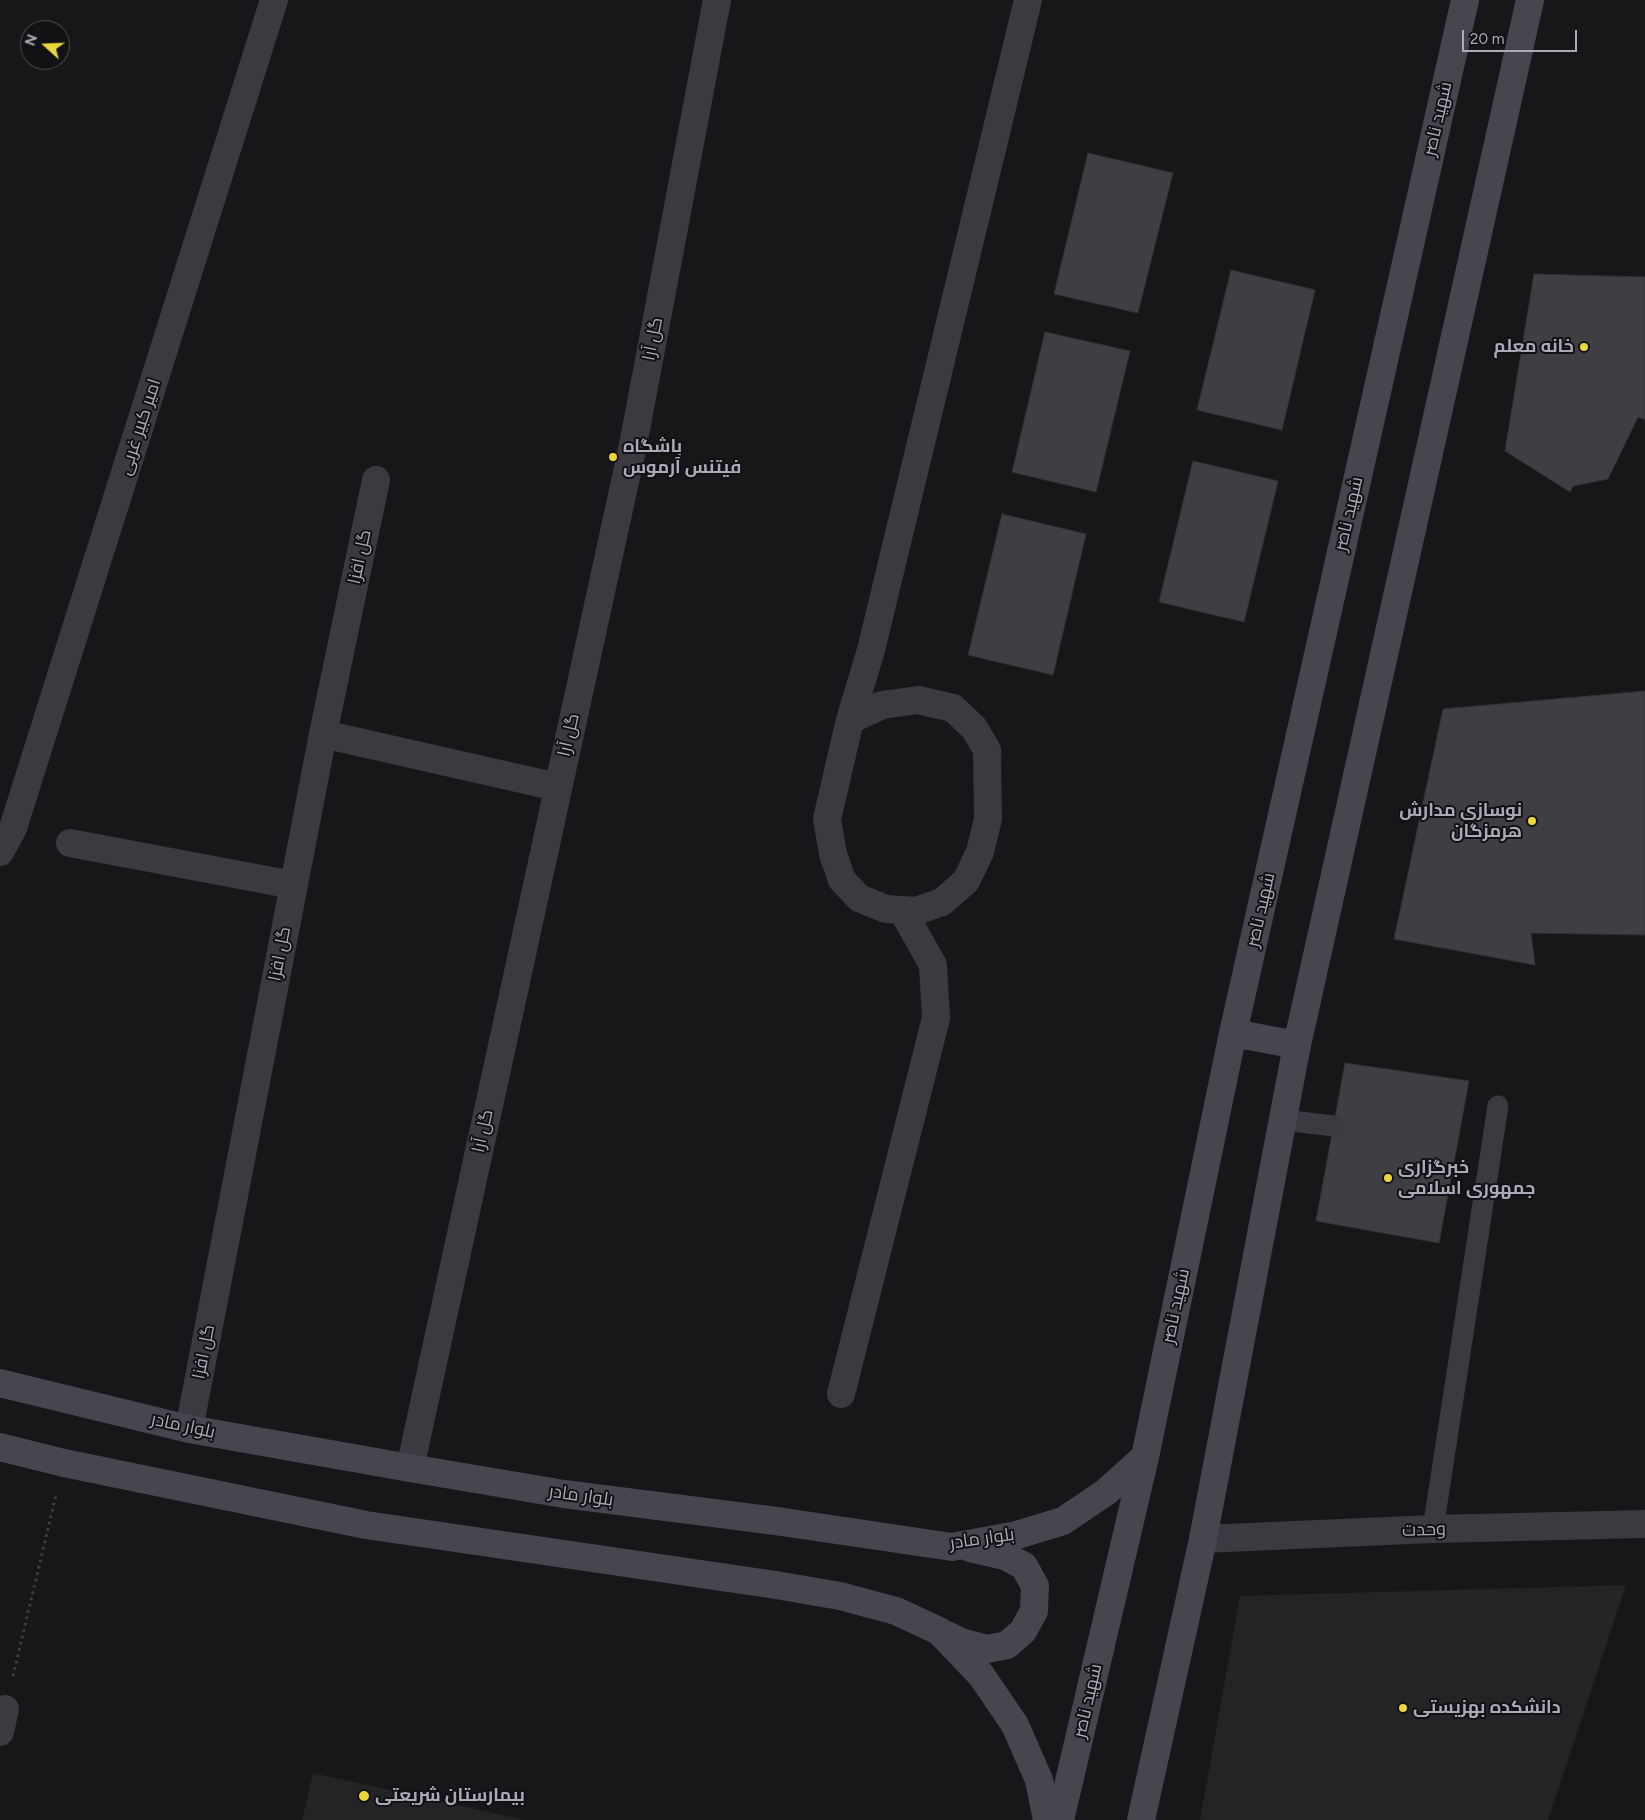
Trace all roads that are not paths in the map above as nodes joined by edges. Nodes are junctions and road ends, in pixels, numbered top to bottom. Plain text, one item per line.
1 (274, 0) edge
2 (717, 0) edge
3 (1028, 0) edge
4 (1465, 0) edge
5 (1530, 0) edge
6 (376, 480) dead end
7 (850, 720) junction
8 (323, 734) junction
9 (557, 787) junction
10 (70, 843) dead end
11 (0, 852) edge
12 (293, 885) junction
13 (902, 910) junction
14 (1233, 1033) junction
15 (1297, 1045) junction
16 (1498, 1106) dead end
17 (1283, 1120) junction
18 (1334, 1126) dead end
19 (0, 1383) edge
20 (841, 1394) dead end
21 (189, 1429) junction
22 (0, 1447) edge
23 (1145, 1457) junction
24 (410, 1468) junction
25 (1645, 1524) edge
26 (1433, 1529) junction
27 (1204, 1539) junction
28 (952, 1547) junction
29 (939, 1631) junction
30 (1047, 1820) edge
31 (1060, 1820) edge
32 (1142, 1820) edge

1 - 11 street, امیر کبیر غربی
2 - 9 street, گل آرا
3 - 7 street
4 - 14 main road, شهید ناصر
5 - 15 main road
6 - 8 street, گل افزا
7 - 13 street
7 - 13 street
8 - 9 street
8 - 12 street, گل افزا
9 - 24 street, گل آرا
10 - 12 street
12 - 21 street, گل افزا
13 - 20 street
14 - 15 main road
14 - 23 main road, شهید ناصر
15 - 17 main road
16 - 26 lane
17 - 18 lane
17 - 27 main road
19 - 21 main road, بلوار مادر
21 - 24 main road, بلوار مادر
22 - 29 main road
23 - 28 main road, بلوار مادر
23 - 31 main road, شهید ناصر
24 - 28 main road, بلوار مادر
25 - 26 street, وحدت
26 - 27 street, وحدت
27 - 32 main road
28 - 29 main road
29 - 30 main road

